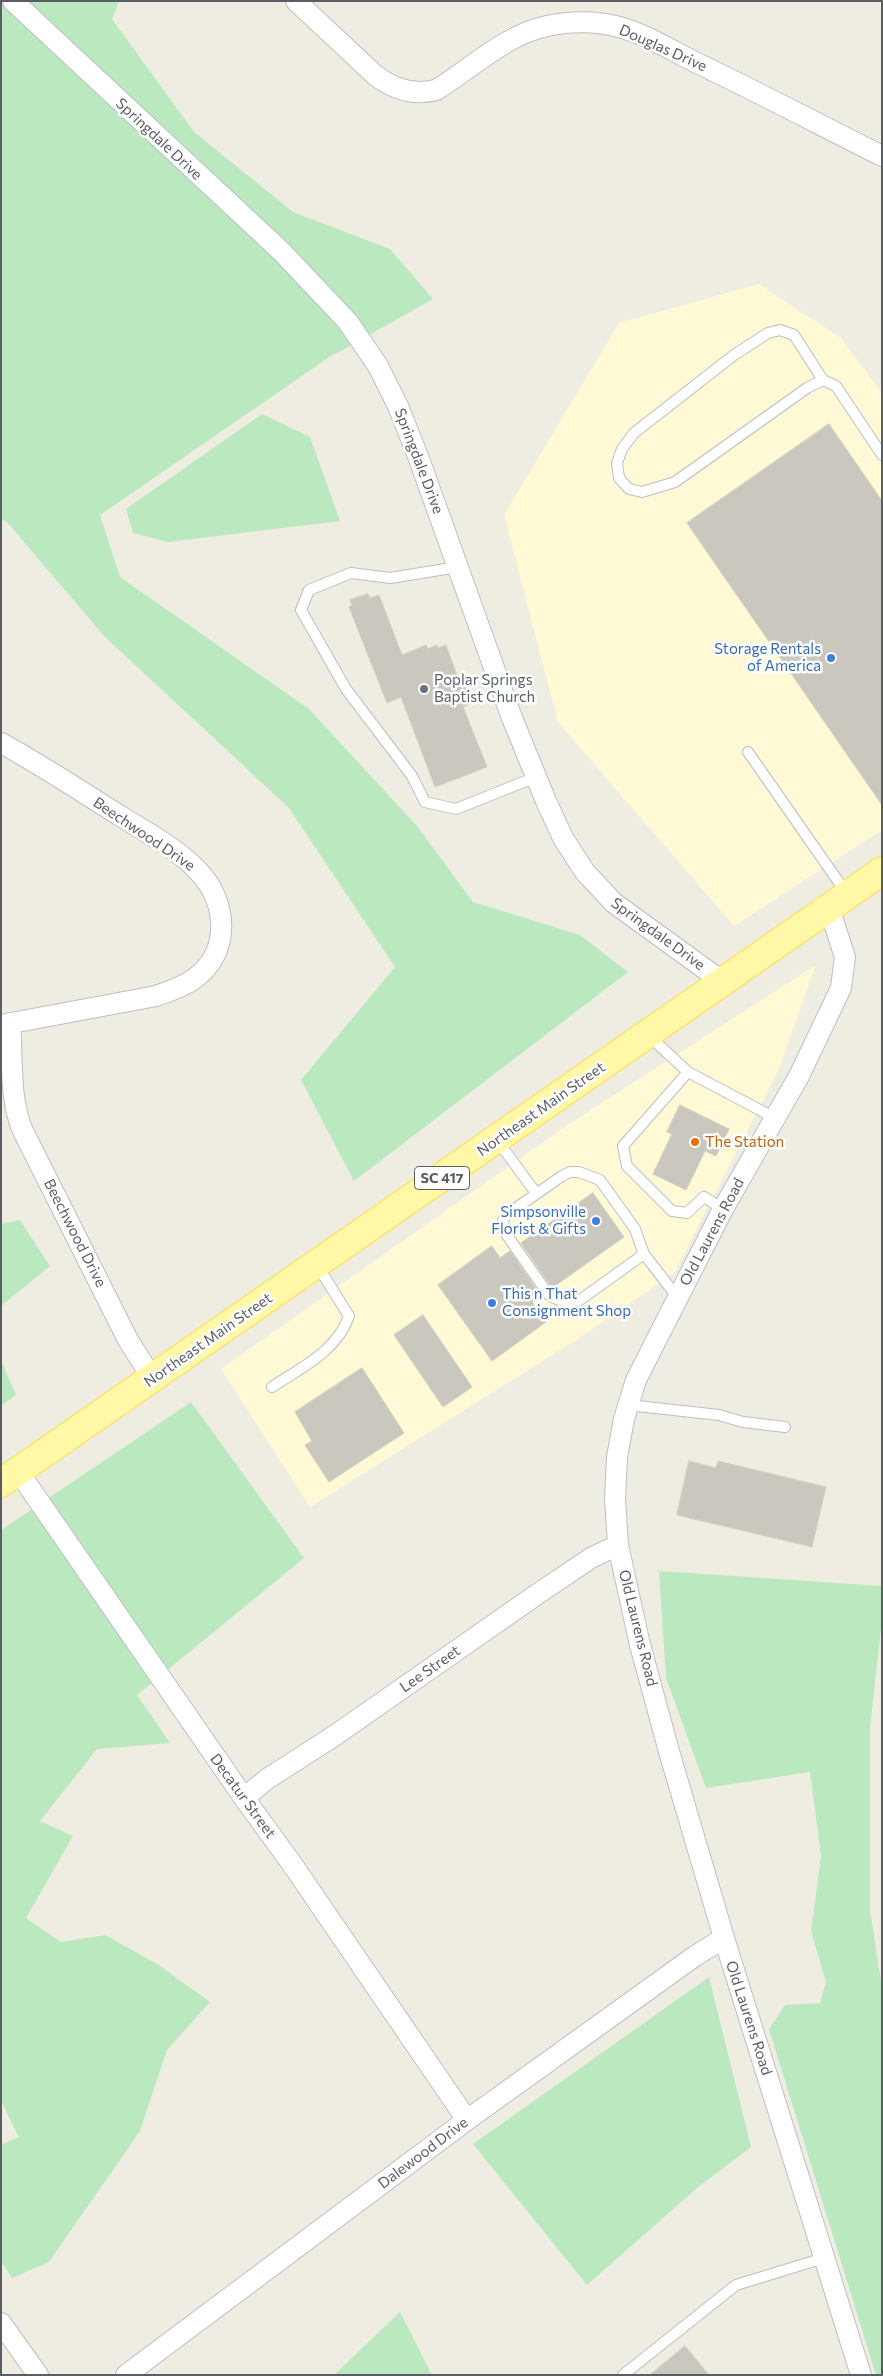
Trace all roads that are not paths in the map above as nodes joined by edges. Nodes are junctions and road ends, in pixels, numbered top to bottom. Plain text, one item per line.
1 (13, 1) edge
2 (296, 1) edge
3 (882, 156) edge
4 (824, 380) junction
5 (882, 455) edge
6 (458, 567) junction
7 (1, 743) edge
8 (748, 752) dead end
9 (536, 777) junction
10 (882, 871) edge
11 (838, 902) junction
12 (723, 982) junction
13 (6, 1024) edge
14 (648, 1034) junction
15 (688, 1072) junction
16 (775, 1118) junction
17 (497, 1140) junction
18 (536, 1193) junction
19 (723, 1209) junction
20 (644, 1254) junction
21 (317, 1265) junction
22 (678, 1298) junction
23 (152, 1378) junction
24 (272, 1387) dead end
25 (628, 1405) junction
26 (785, 1427) dead end
27 (10, 1477) edge
28 (618, 1545) junction
29 (244, 1798) junction
30 (724, 1938) junction
31 (467, 2120) junction
32 (824, 2258) junction
33 (1, 2323) edge
34 (38, 2375) edge
35 (126, 2375) edge
36 (623, 2375) edge
37 (861, 2375) edge

1 - 6 street, Springdale Drive
2 - 3 street, Douglas Drive
4 - 4 lane
4 - 5 lane
6 - 9 street, Springdale Drive
6 - 9 lane
7 - 13 street, Beechwood Drive
8 - 11 lane
9 - 12 street, Springdale Drive
10 - 11 main road, Northeast Main Street / SC 417
11 - 12 main road, Northeast Main Street / SC 417
11 - 16 street, Old Laurens Road
12 - 14 main road, Northeast Main Street / SC 417
13 - 23 street, Beechwood Drive
14 - 15 lane
14 - 17 main road, Northeast Main Street / SC 417
15 - 16 lane
15 - 19 lane
16 - 19 street, Old Laurens Road
17 - 18 lane
17 - 21 main road, Northeast Main Street / SC 417
18 - 20 lane
18 - 20 lane
19 - 22 street, Old Laurens Road
20 - 22 lane
21 - 23 main road, Northeast Main Street / SC 417
21 - 24 lane
22 - 25 street, Old Laurens Road
23 - 27 main road, Northeast Main Street / SC 417
25 - 26 lane
25 - 28 street, Old Laurens Road
27 - 29 street, Decatur Street
28 - 29 street, Lee Street
28 - 30 street, Old Laurens Road
29 - 31 street, Decatur Street
30 - 31 street, Dalewood Drive
30 - 32 street, Old Laurens Road
31 - 35 street, Dalewood Drive
32 - 36 lane
32 - 37 street, Old Laurens Road
33 - 34 street

